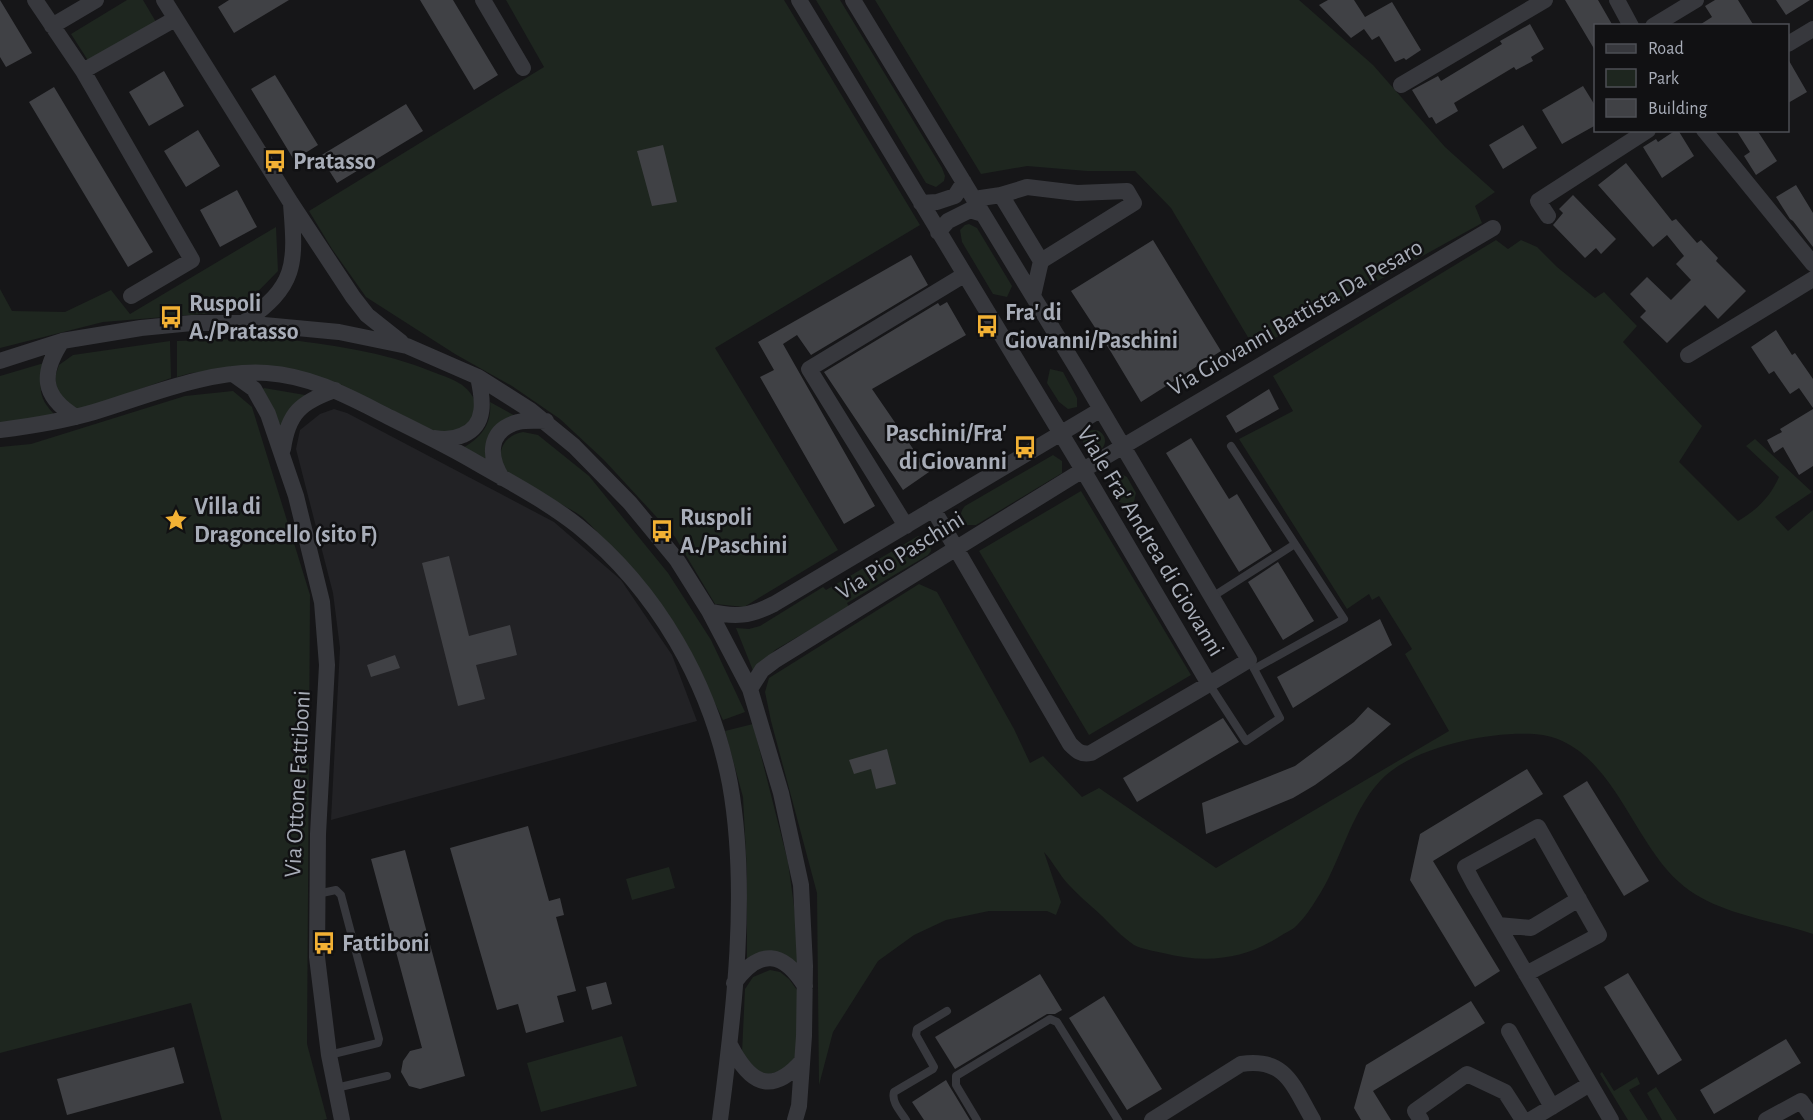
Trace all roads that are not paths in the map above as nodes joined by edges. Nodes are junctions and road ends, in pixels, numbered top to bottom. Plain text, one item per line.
1 (35, 0) edge
2 (96, 0) edge
3 (164, 0) edge
4 (483, 0) edge
5 (799, 0) edge
6 (853, 0) edge
7 (1545, 0) edge
8 (1617, 0) edge
9 (1696, 0) edge
10 (175, 18) junction
11 (1630, 24) edge
12 (1656, 24) edge
13 (52, 26) junction
14 (1813, 29) edge
15 (1789, 43) edge
16 (523, 68) dead end
17 (83, 72) junction
18 (1401, 85) dead end
19 (1645, 132) edge
20 (1706, 132) edge
21 (964, 182) junction
22 (1001, 195) junction
23 (974, 199) junction
24 (291, 203) junction
25 (921, 203) junction
26 (983, 214) junction
27 (1548, 216) dead end
28 (1493, 228) dead end
29 (938, 232) junction
30 (1041, 261) junction
31 (1813, 264) edge
32 (964, 275) junction
33 (1813, 279) edge
34 (131, 296) dead end
35 (1033, 296) junction
36 (243, 323) junction
37 (62, 341) junction
38 (407, 346) junction
39 (1688, 355) dead end
40 (0, 361) edge
41 (233, 374) junction
42 (478, 377) junction
43 (335, 390) junction
44 (1100, 410) junction
45 (76, 417) junction
46 (546, 421) junction
47 (0, 430) edge
48 (1059, 434) junction
49 (428, 437) junction
50 (1122, 446) junction
51 (1231, 446) dead end
52 (282, 453) junction
53 (1083, 470) junction
54 (502, 478) junction
55 (933, 510) junction
56 (906, 526) junction
57 (1295, 544) junction
58 (956, 549) junction
59 (1212, 597) junction
60 (709, 611) junction
61 (1252, 665) junction
62 (1209, 684) junction
63 (750, 689) junction
64 (316, 894) junction
65 (1579, 899) junction
66 (1498, 925) junction
67 (1526, 974) junction
68 (734, 983) junction
69 (805, 986) junction
70 (947, 1011) dead end
71 (1509, 1031) dead end
72 (730, 1045) junction
73 (329, 1055) junction
74 (802, 1061) junction
75 (387, 1076) dead end
76 (1590, 1084) junction
77 (336, 1088) junction
78 (1552, 1107) junction
79 (1813, 1118) edge
80 (342, 1120) edge
81 (720, 1120) edge
82 (795, 1120) edge
83 (906, 1120) edge
84 (977, 1120) edge
85 (1118, 1120) edge
86 (1152, 1120) edge
87 (1313, 1120) edge
88 (1421, 1120) edge
89 (1523, 1120) edge
90 (1530, 1120) edge
91 (1611, 1120) edge
92 (1766, 1120) edge

1 - 13 street
2 - 13 street
3 - 10 street
4 - 16 street
5 - 25 street, Viale Fra' Andrea di Giovanni
6 - 21 street, Viale Fra' Andrea di Giovanni
7 - 18 street
8 - 11 street
9 - 12 street
10 - 17 street
10 - 24 street
13 - 17 street
14 - 15 street
17 - 34 street
19 - 27 street
20 - 31 street
21 - 23 street, Viale Fra' Andrea di Giovanni
21 - 25 street
22 - 23 street
22 - 30 street
22 - 30 street
23 - 26 street, Viale Fra' Andrea di Giovanni
24 - 36 street
24 - 38 street
25 - 29 street, Viale Fra' Andrea di Giovanni
26 - 29 street
26 - 35 street, Viale Fra' Andrea di Giovanni
28 - 50 street, Via Giovanni Battista Da Pesaro
29 - 32 street, Viale Fra' Andrea di Giovanni
30 - 35 street
32 - 48 street, Viale Fra' Andrea di Giovanni
32 - 56 street
33 - 39 street
35 - 44 street, Viale Fra' Andrea di Giovanni
36 - 37 street
36 - 38 street
37 - 40 street
37 - 45 street
38 - 42 street
41 - 43 street
41 - 45 street
41 - 52 street, Via Ottone Fattiboni
42 - 46 street
42 - 49 street
43 - 49 street
43 - 52 street
44 - 48 street, Via Pio Paschini
44 - 50 street, Viale Fra' Andrea di Giovanni
45 - 47 street
46 - 54 street
46 - 60 street
48 - 53 street, Viale Fra' Andrea di Giovanni
48 - 55 street, Via Pio Paschini
49 - 54 street
50 - 53 street, Via Giovanni Battista Da Pesaro
50 - 59 street, Viale Fra' Andrea di Giovanni
51 - 57 lane
52 - 64 street, Via Ottone Fattiboni
53 - 58 street, Via Pio Paschini
53 - 62 street, Viale Fra' Andrea di Giovanni
54 - 68 street
55 - 56 street, Via Pio Paschini
55 - 58 street
56 - 60 street, Via Pio Paschini
57 - 59 lane
57 - 61 lane
58 - 62 street
58 - 63 street, Via Pio Paschini
59 - 61 street, Viale Fra' Andrea di Giovanni
60 - 63 street
61 - 62 street, Viale Fra' Andrea di Giovanni
61 - 62 lane
63 - 69 street
64 - 73 street, Via Ottone Fattiboni
64 - 73 lane
65 - 66 street
65 - 66 street
65 - 67 street
66 - 67 street
67 - 76 street
68 - 69 street
68 - 72 street
69 - 74 street
70 - 83 lane
71 - 78 street
72 - 74 street
72 - 81 street
73 - 77 street, Via Ottone Fattiboni
74 - 82 street
75 - 77 lane
76 - 78 street
76 - 91 street
77 - 80 street, Via Ottone Fattiboni
78 - 90 street
79 - 92 street
84 - 85 lane
86 - 87 street
88 - 89 street

